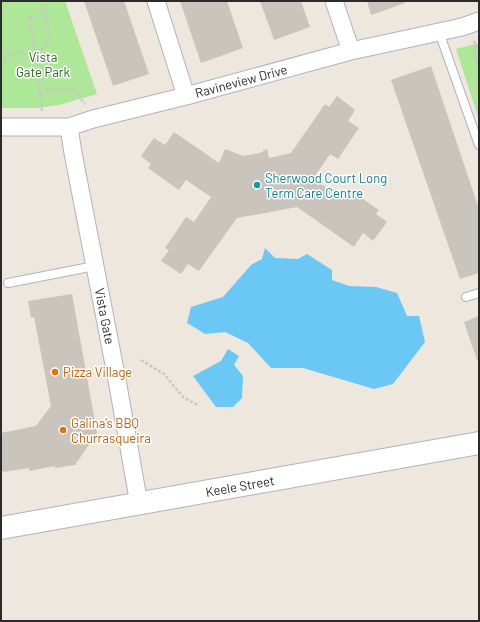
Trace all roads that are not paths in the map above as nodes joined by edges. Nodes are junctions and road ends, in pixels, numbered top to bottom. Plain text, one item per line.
1 (156, 1) edge
2 (334, 1) edge
3 (479, 21) edge
4 (439, 32) junction
5 (351, 51) junction
6 (186, 96) junction
7 (1, 127) edge
8 (69, 127) junction
9 (479, 145) edge
10 (95, 266) junction
11 (8, 283) dead end
12 (479, 293) edge
13 (466, 297) dead end
14 (479, 443) edge
15 (139, 504) junction
16 (1, 528) edge

1 - 6 street
2 - 5 street
3 - 4 street, Ravineview Drive
4 - 5 street, Ravineview Drive
4 - 9 lane
5 - 6 street, Ravineview Drive
6 - 8 street, Ravineview Drive
7 - 8 street, Ravineview Drive
8 - 10 street, Vista Gate
10 - 11 lane
10 - 15 street, Vista Gate
12 - 13 lane
14 - 15 main road, Keele Street
15 - 16 main road, Keele Street

